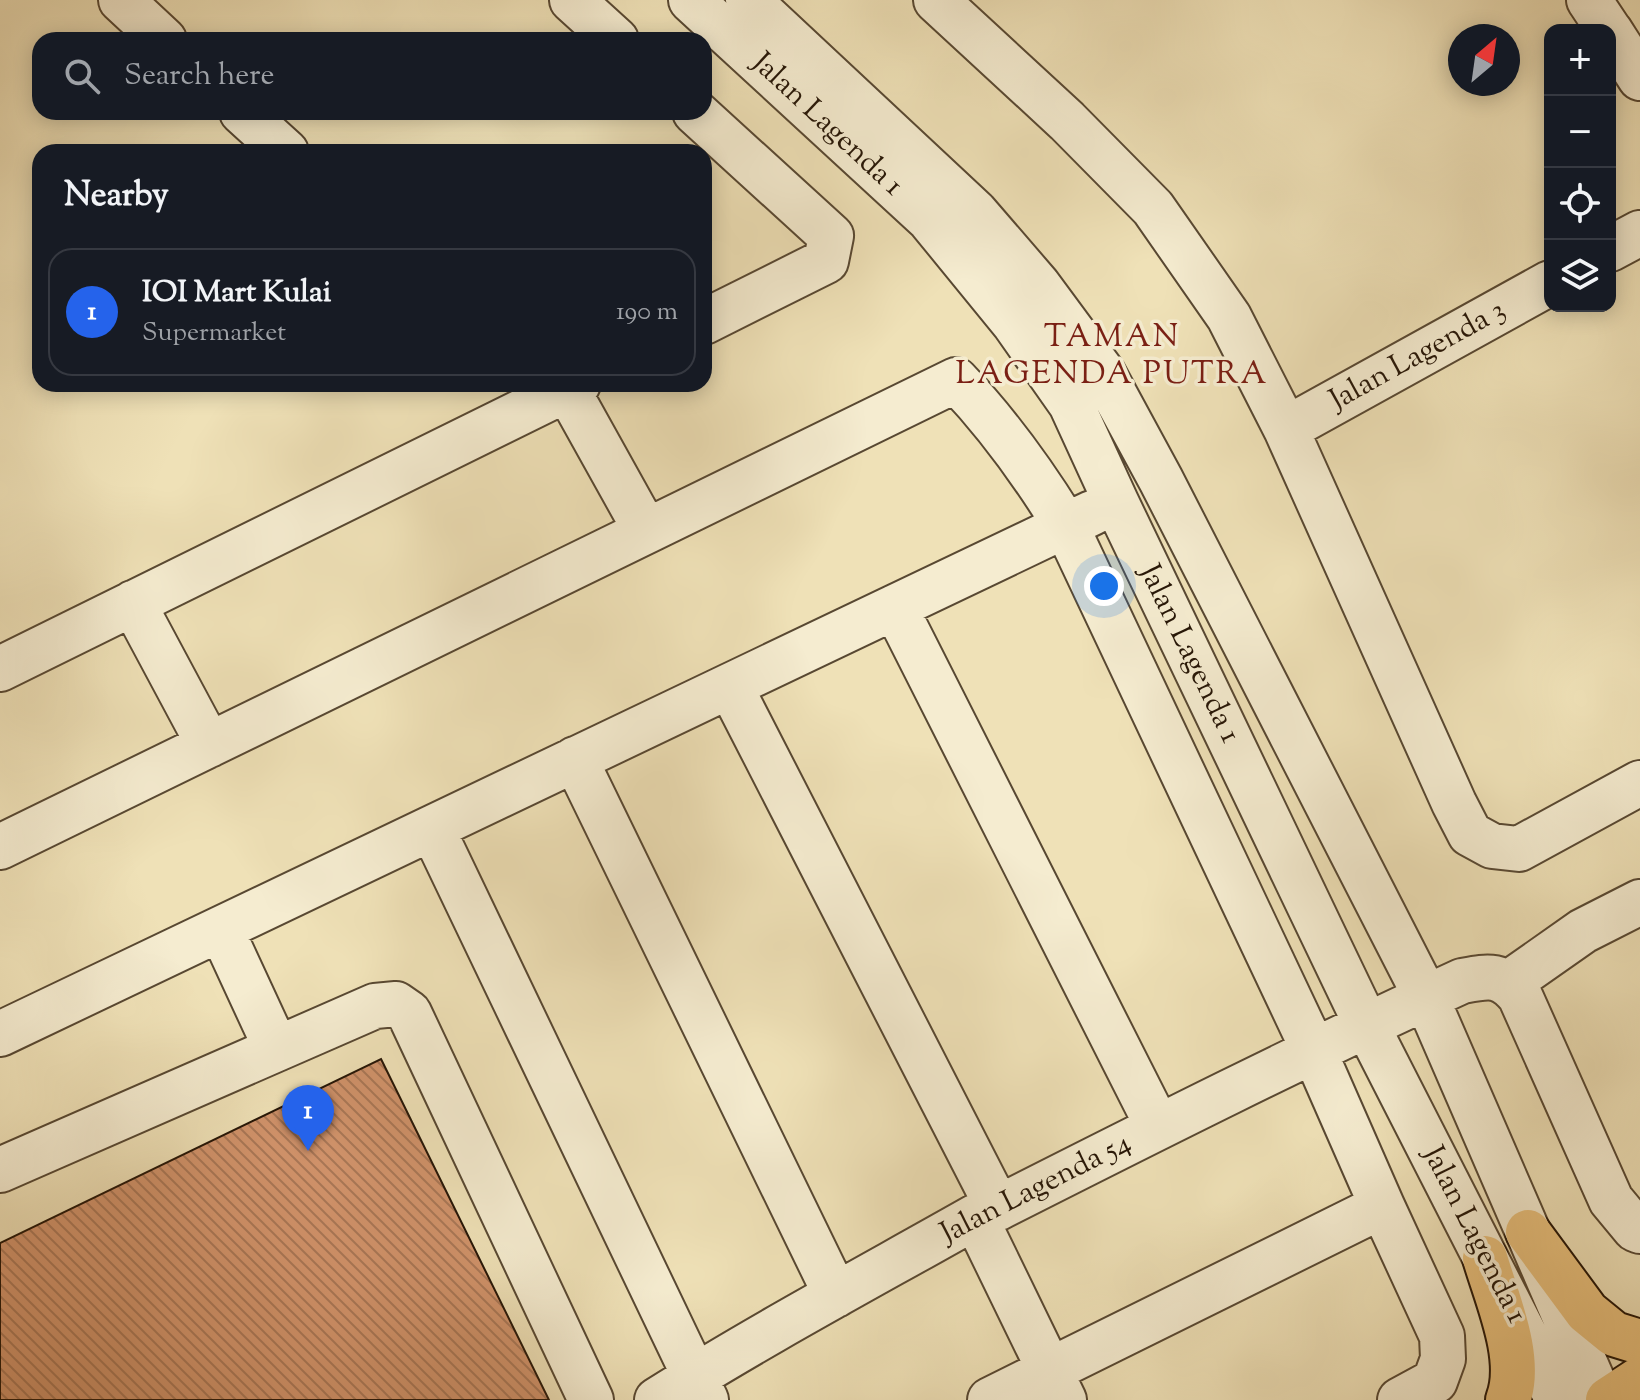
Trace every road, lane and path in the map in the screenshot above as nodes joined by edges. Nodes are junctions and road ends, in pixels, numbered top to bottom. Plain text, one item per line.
1 (121, 0) edge
2 (572, 0) edge
3 (691, 0) edge
4 (748, 0) edge
5 (936, 0) edge
6 (1589, 0) edge
7 (1606, 24) edge
8 (155, 32) edge
9 (607, 32) edge
10 (1616, 40) edge
11 (1640, 78) edge
12 (251, 120) edge
13 (704, 120) edge
14 (277, 144) edge
15 (1640, 233) edge
16 (1616, 246) edge
17 (1544, 286) edge
18 (712, 318) edge
19 (552, 392) edge
20 (560, 392) edge
21 (1286, 429) junction
22 (1161, 480) junction
23 (1116, 502) junction
24 (1066, 526) junction
25 (646, 531) junction
26 (133, 603) junction
27 (895, 607) junction
28 (0, 669) edge
29 (730, 686) junction
30 (209, 745) junction
31 (575, 759) junction
32 (1640, 783) edge
33 (432, 828) junction
34 (0, 847) edge
35 (1640, 902) edge
36 (221, 929) junction
37 (1509, 983) junction
38 (1426, 997) junction
39 (1367, 1026) junction
40 (0, 1034) edge
41 (276, 1048) junction
42 (1314, 1051) junction
43 (1158, 1127) junction
44 (0, 1170) edge
45 (1382, 1206) junction
46 (987, 1213) junction
47 (1640, 1231) edge
48 (1528, 1232) junction
49 (1485, 1258) junction
50 (836, 1295) junction
51 (1640, 1342) edge
52 (1640, 1379) edge
53 (1056, 1385) edge
54 (700, 1388) edge
55 (591, 1400) edge
56 (657, 1400) edge
57 (990, 1400) edge
58 (1400, 1400) edge
59 (1508, 1400) edge
60 (1558, 1400) edge
61 (1601, 1400) edge
62 (1608, 1400) edge

1 - 8 street
2 - 9 street
3 - 23 street, Jalan Lagenda 1
4 - 22 street, Jalan Lagenda 1
5 - 21 street
6 - 7 street
10 - 11 street
12 - 14 street
13 - 18 street
15 - 16 street
17 - 21 street, Jalan Lagenda 3
19 - 26 street
20 - 25 street
21 - 32 street
22 - 23 street
22 - 38 street, Jalan Lagenda 1
23 - 24 street
23 - 39 street, Jalan Lagenda 1
24 - 25 street
24 - 27 street
24 - 42 street
25 - 30 street
26 - 28 street
26 - 30 street
27 - 29 street
27 - 43 street
29 - 31 street
29 - 46 street
30 - 34 street
31 - 33 street
31 - 50 street
33 - 36 street
33 - 54 street
35 - 37 street
36 - 40 street
36 - 41 street
37 - 38 street, Jalan Lagenda 54
37 - 47 street
38 - 39 street, Jalan Lagenda 54
38 - 48 street, Jalan Lagenda 1
39 - 42 street, Jalan Lagenda 54
39 - 49 street, Jalan Lagenda 1
41 - 44 street
41 - 55 street
42 - 43 street, Jalan Lagenda 54
42 - 45 street
43 - 46 street, Jalan Lagenda 54
45 - 53 street
45 - 58 street
46 - 50 street, Jalan Lagenda 54
46 - 53 street
48 - 51 main road
48 - 61 street, Jalan Lagenda 1
49 - 59 main road
49 - 60 street, Jalan Lagenda 1
50 - 54 street, Jalan Lagenda 54
52 - 62 main road
53 - 57 street
54 - 56 street, Jalan Lagenda 54

